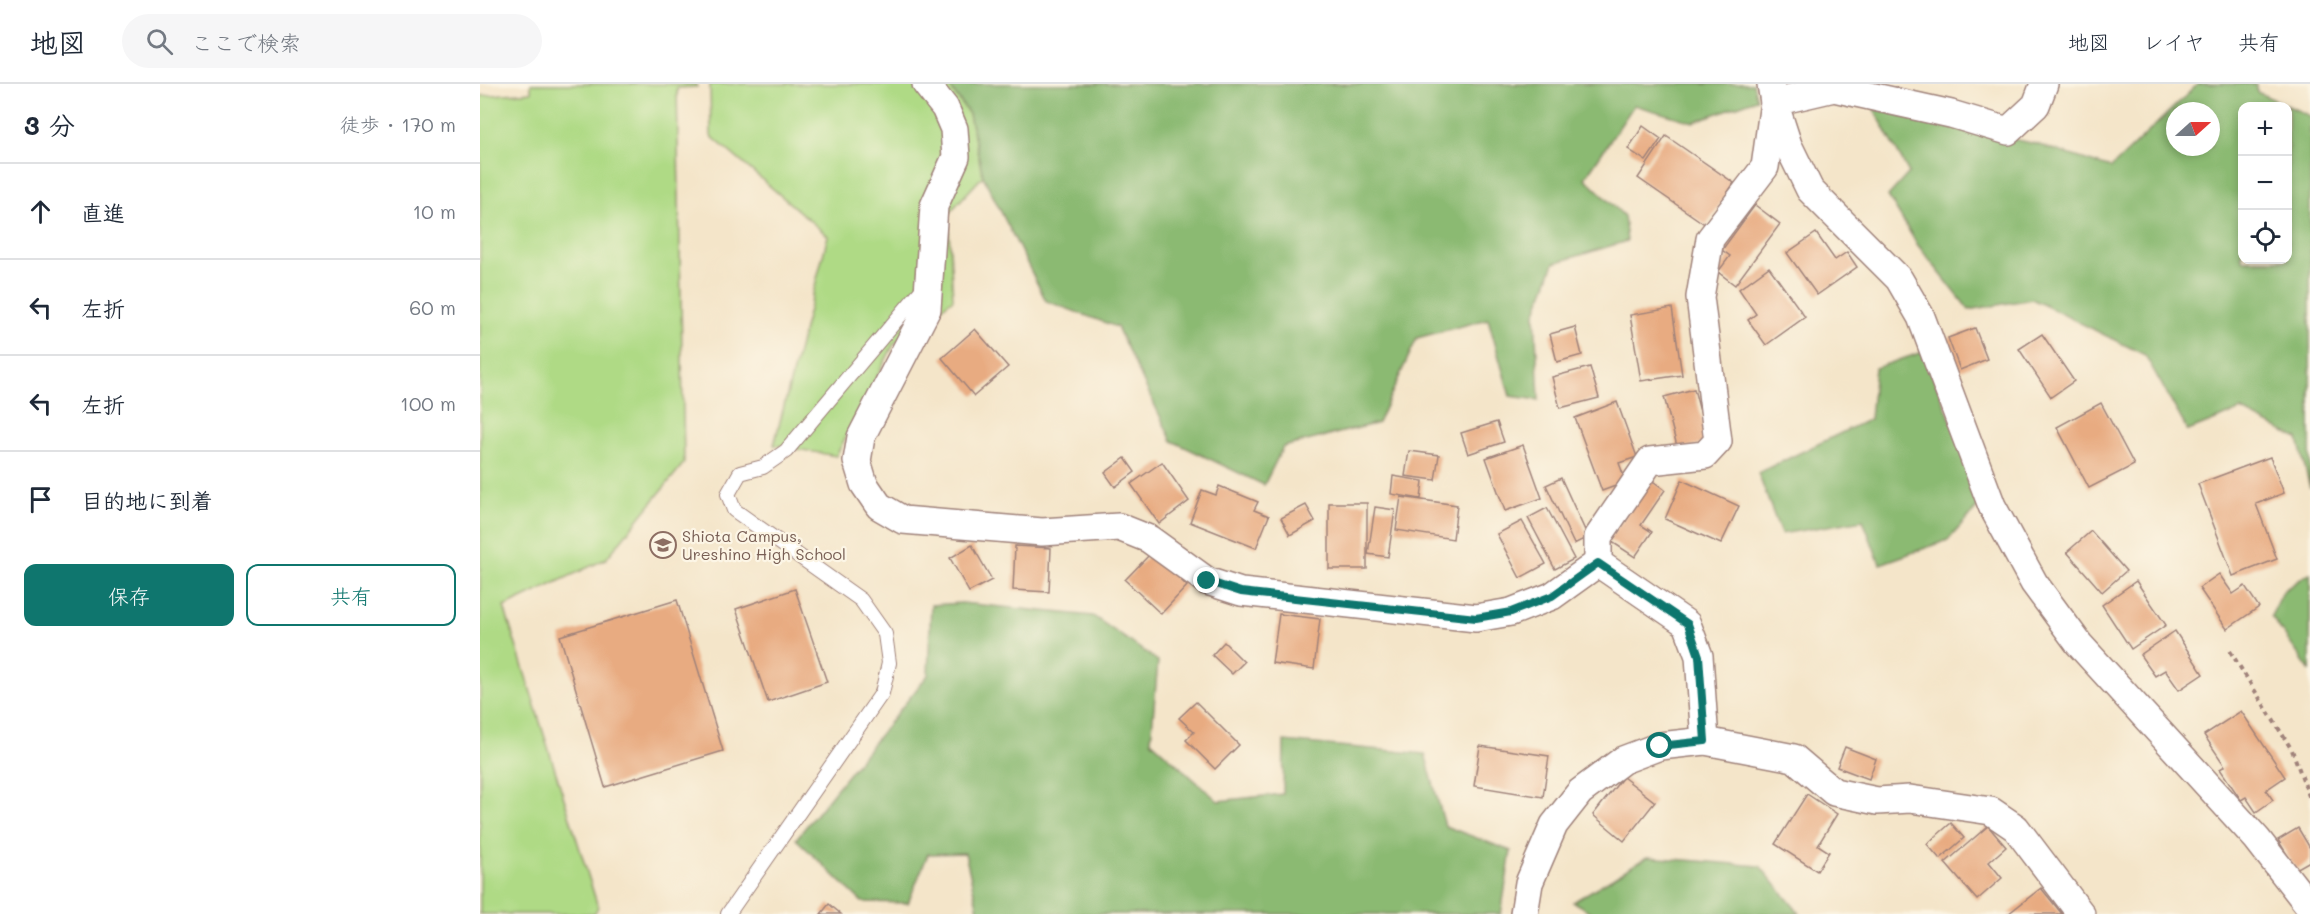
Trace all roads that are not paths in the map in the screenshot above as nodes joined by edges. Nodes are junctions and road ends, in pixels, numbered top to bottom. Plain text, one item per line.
1 (926, 84) edge
2 (2044, 84) edge
3 (1772, 93) edge
4 (929, 282) junction
5 (1598, 563) junction
6 (1705, 741) junction
7 (2310, 907) edge
8 (728, 914) edge
9 (1524, 914) edge
10 (2080, 914) edge

1 - 4 street
2 - 3 street
3 - 5 street
3 - 7 street
4 - 5 street
4 - 8 lane
5 - 6 street
6 - 9 street
6 - 10 street

